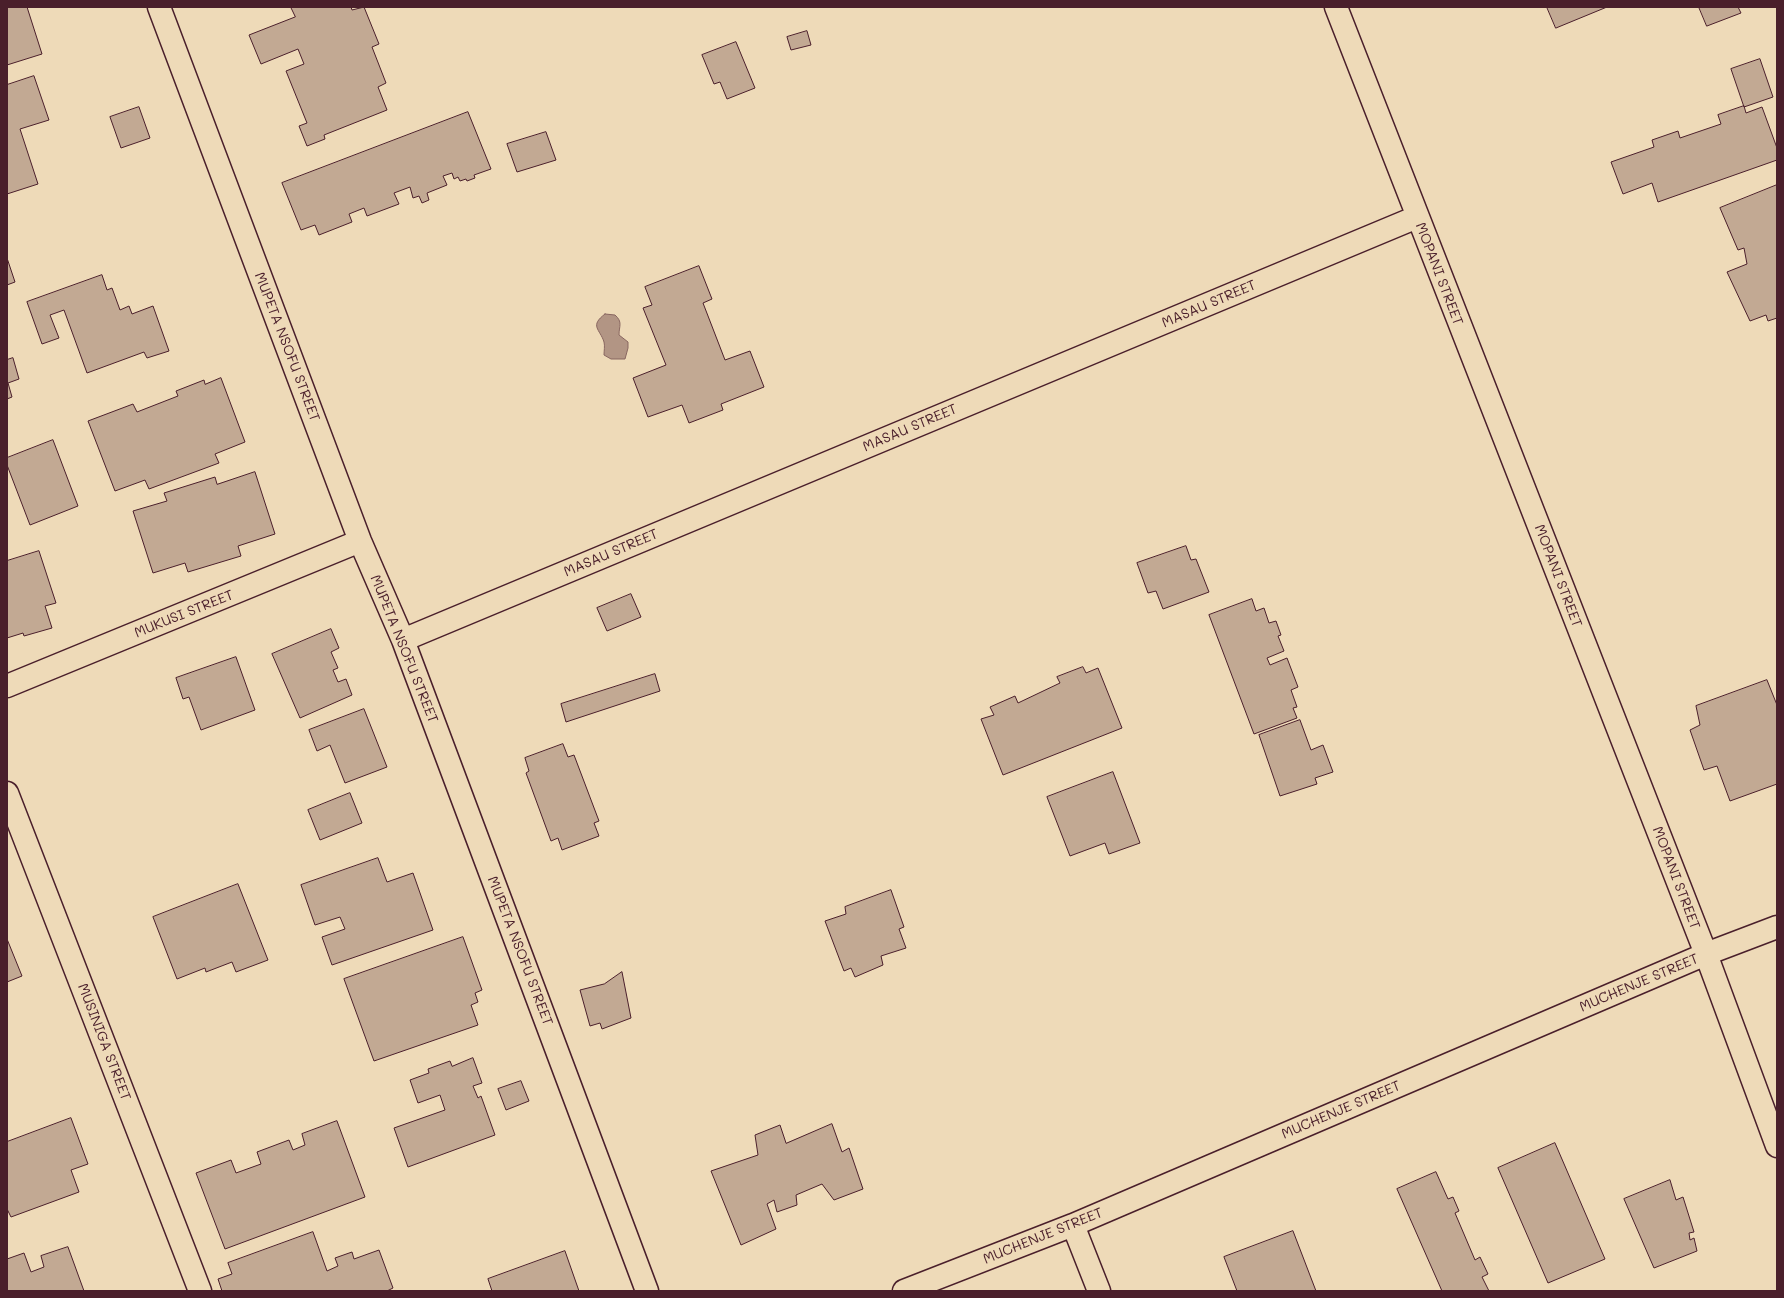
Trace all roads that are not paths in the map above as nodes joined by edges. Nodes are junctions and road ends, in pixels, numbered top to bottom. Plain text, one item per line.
1 (159, 7) edge
2 (1336, 7) edge
3 (1417, 217) junction
4 (360, 541) junction
5 (403, 640) junction
6 (7, 686) edge
7 (7, 793) edge
8 (1777, 927) edge
9 (1706, 954) junction
10 (1777, 1146) edge
11 (1073, 1225) junction
12 (200, 1291) edge
13 (647, 1291) edge
14 (904, 1291) edge
15 (1099, 1291) edge

1 - 4 street, MUPETA NSOFU STREET
2 - 3 street, MOPANI STREET
3 - 5 street, MASAU STREET
3 - 9 street, MOPANI STREET
4 - 5 street, MUPETA NSOFU STREET
4 - 6 street, MUKUSI STREET
5 - 13 street, MUPETA NSOFU STREET
7 - 12 street, MUSINIGA STREET
8 - 9 street, MUCHENJE STREET
9 - 10 street, MOPANI STREET
9 - 11 street, MUCHENJE STREET
11 - 14 street, MUCHENJE STREET
11 - 15 street

